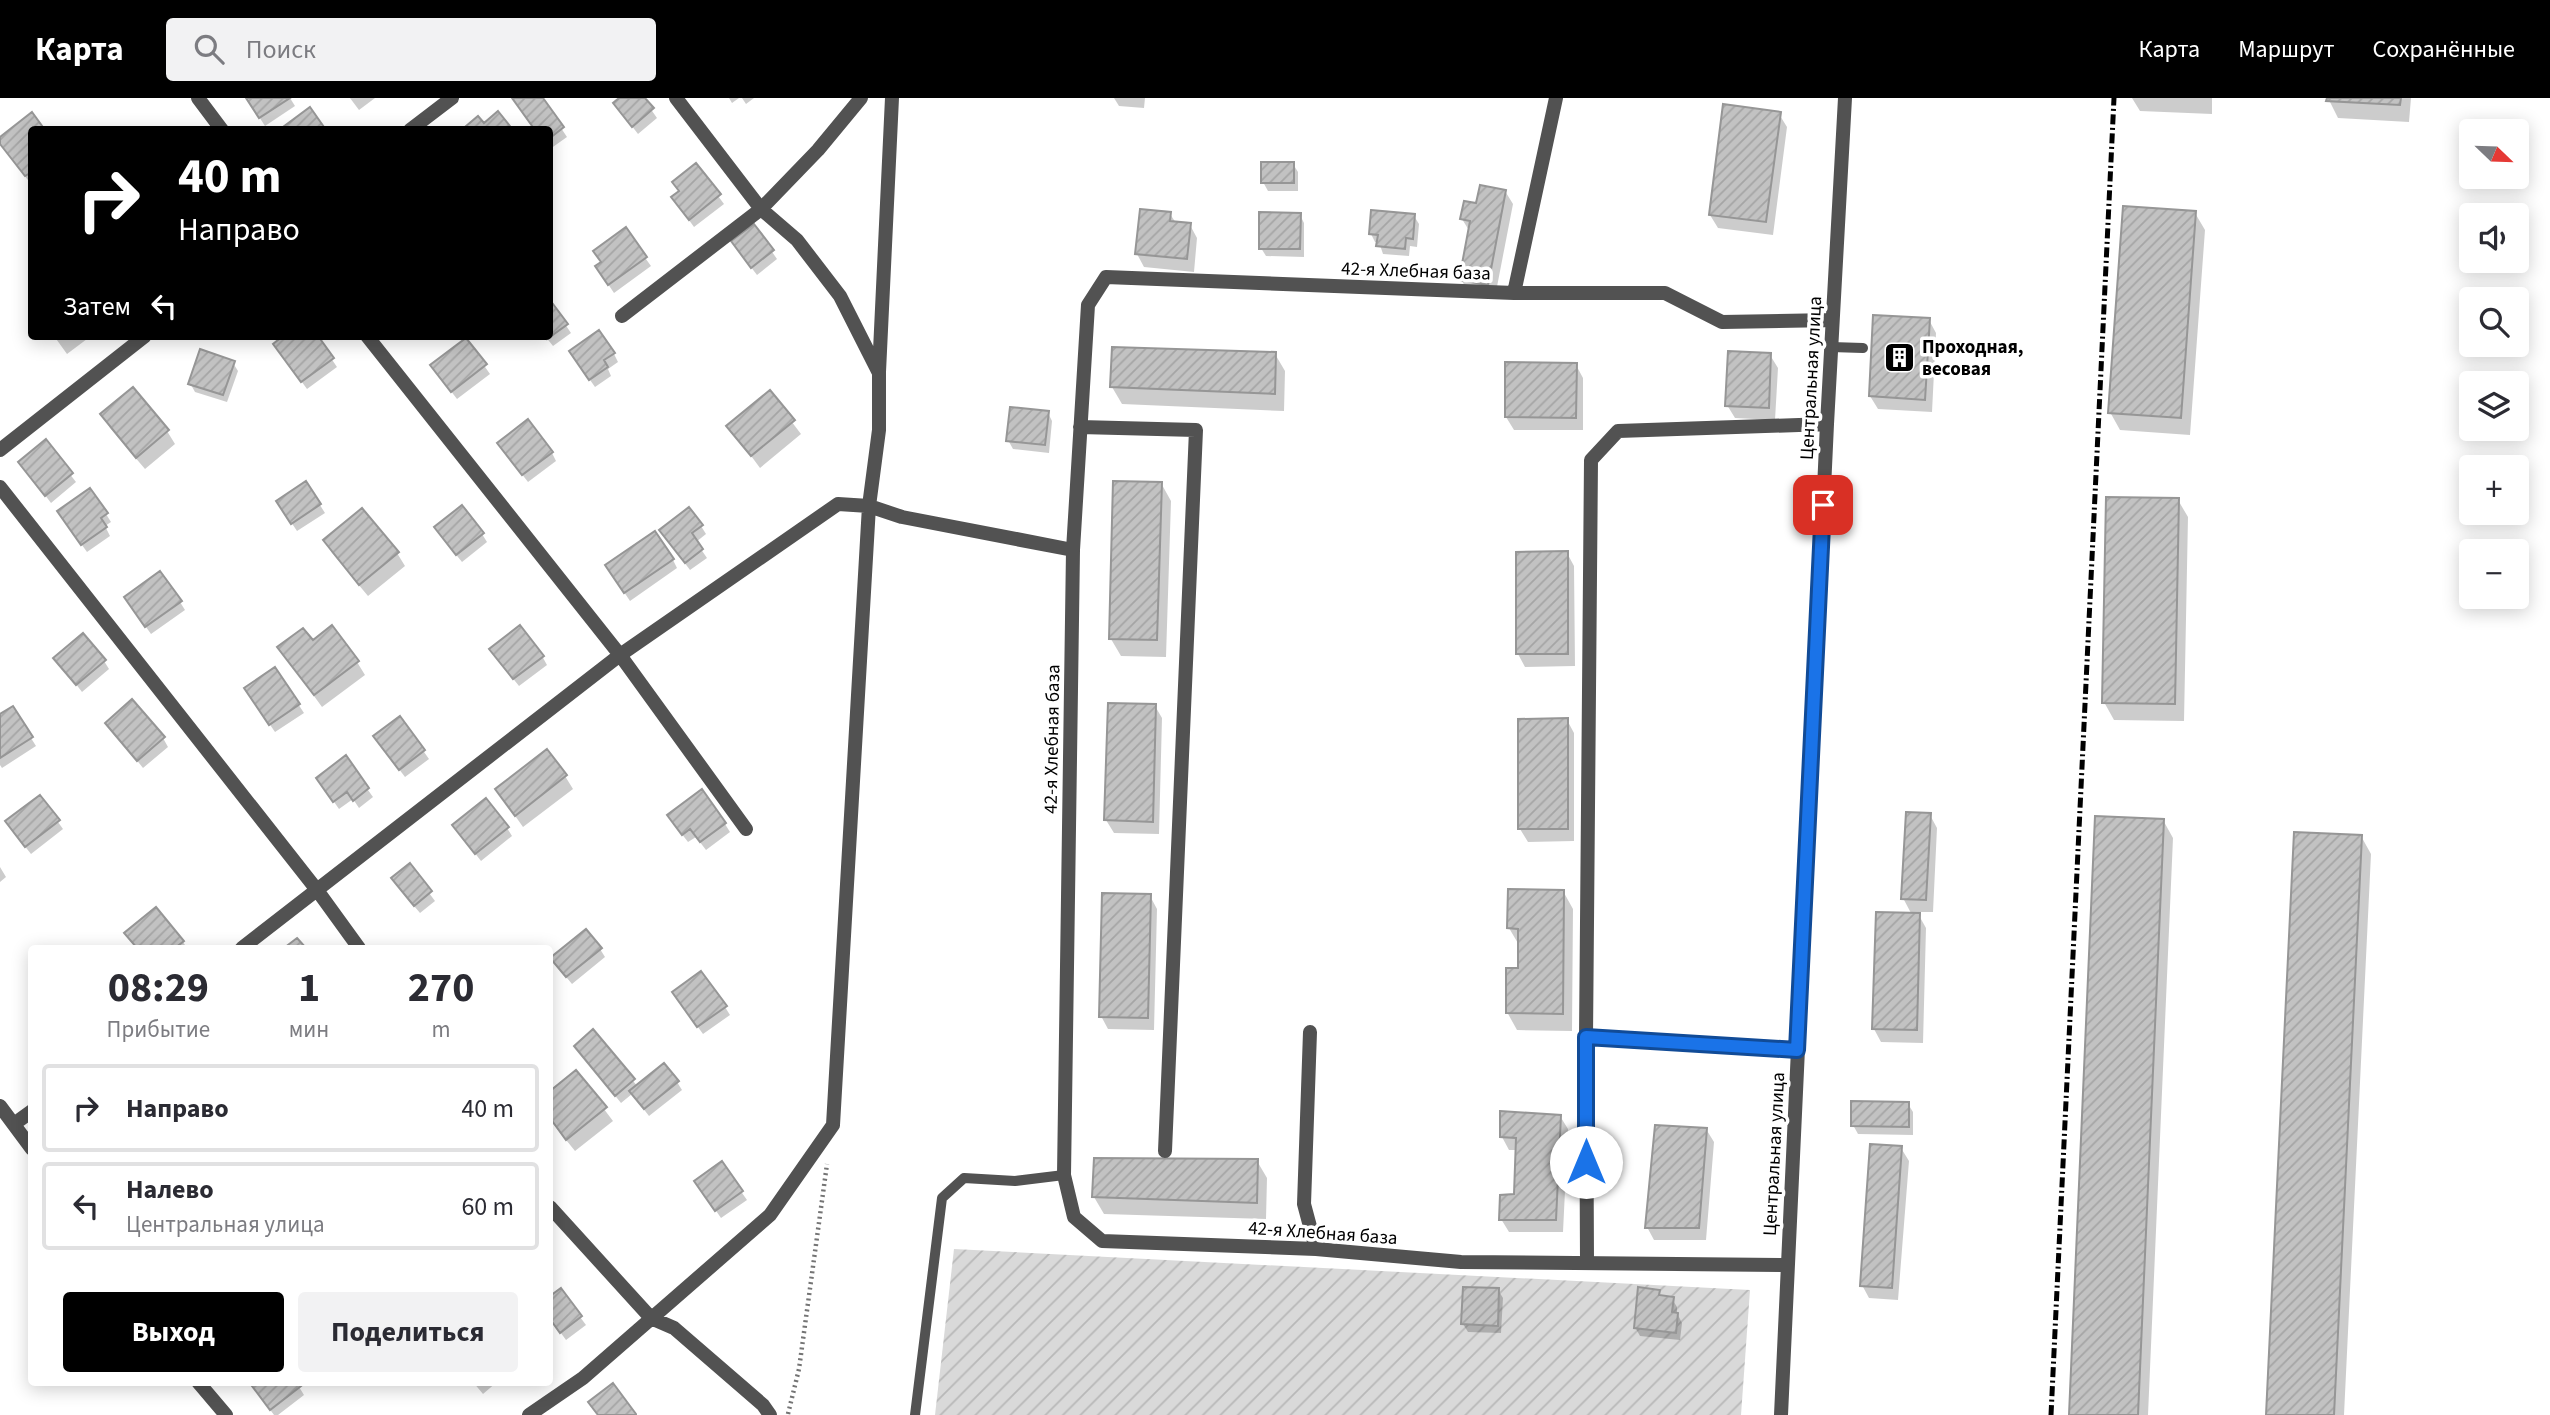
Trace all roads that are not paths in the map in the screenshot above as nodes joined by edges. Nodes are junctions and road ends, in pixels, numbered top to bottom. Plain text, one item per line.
1 (198, 98) edge
2 (452, 98) edge
3 (677, 98) edge
4 (861, 98) edge
5 (892, 98) edge
6 (1556, 98) edge
7 (1845, 98) edge
8 (219, 126) edge
9 (415, 126) edge
10 (761, 209) junction
11 (1514, 293) junction
12 (622, 316) dead end
13 (1832, 320) junction
14 (140, 340) edge
15 (370, 340) edge
16 (1831, 347) junction
17 (1863, 348) dead end
18 (879, 372) junction
19 (1827, 424) junction
20 (1080, 427) junction
21 (0, 450) edge
22 (0, 487) edge
23 (869, 506) junction
24 (1073, 550) junction
25 (620, 655) junction
26 (746, 829) dead end
27 (317, 890) junction
28 (246, 945) edge
29 (357, 945) edge
30 (1310, 1032) dead end
31 (1586, 1037) junction
32 (1797, 1050) junction
33 (0, 1106) edge
34 (28, 1114) edge
35 (14, 1124) junction
36 (28, 1143) edge
37 (1165, 1152) dead end
38 (1064, 1175) junction
39 (553, 1210) edge
40 (1317, 1249) junction
41 (1587, 1262) junction
42 (1788, 1265) junction
43 (651, 1318) junction
44 (201, 1386) edge
45 (226, 1415) edge
46 (529, 1415) edge
47 (770, 1415) edge
48 (915, 1415) edge
49 (1780, 1415) edge

1 - 8 street
2 - 9 street
3 - 10 street
4 - 10 street
5 - 18 street
6 - 11 street
7 - 13 street, Центральная улица
10 - 12 street
10 - 18 street
11 - 13 street, 42-я Хлебная база
11 - 20 street, 42-я Хлебная база
13 - 16 street, Центральная улица
14 - 21 street
15 - 25 street
16 - 17 lane
16 - 19 street, Центральная улица
18 - 23 street
19 - 31 street
19 - 32 street, Центральная улица
20 - 24 street, 42-я Хлебная база
20 - 37 street
22 - 27 street
23 - 24 street
23 - 25 street
23 - 43 street
24 - 38 street, 42-я Хлебная база
25 - 26 street
25 - 27 street
27 - 28 street
27 - 29 street
30 - 40 street
31 - 32 street
31 - 41 street
32 - 42 street, Центральная улица
33 - 35 street
34 - 35 street
35 - 36 street
38 - 40 street, 42-я Хлебная база
38 - 48 lane
39 - 43 street
40 - 41 street, 42-я Хлебная база
41 - 42 street, 42-я Хлебная база
42 - 49 street, Центральная улица
43 - 46 street
43 - 47 street
44 - 45 street

